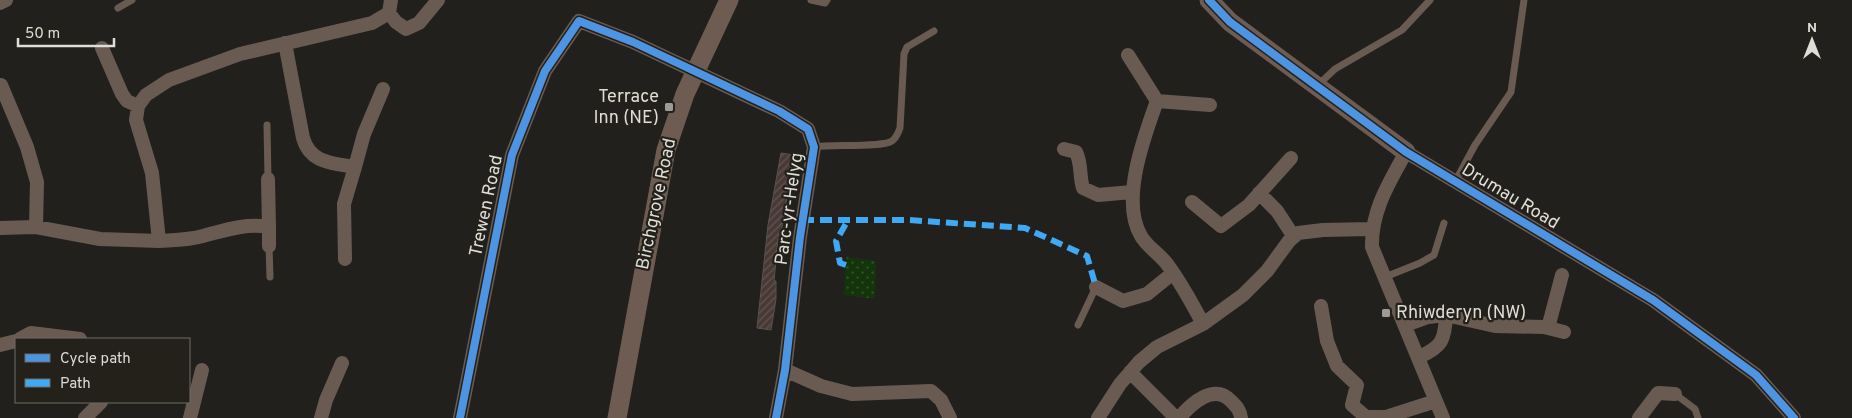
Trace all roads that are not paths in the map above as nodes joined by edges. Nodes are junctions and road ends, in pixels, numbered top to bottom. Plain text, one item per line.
1 (6, 0) edge
2 (132, 0) edge
3 (438, 0) edge
4 (729, 0) edge
5 (811, 0) edge
6 (827, 0) edge
7 (1209, 0) edge
8 (1430, 0) edge
9 (1524, 0) edge
10 (0, 3) edge
11 (390, 6) edge
12 (118, 8) dead end
13 (934, 31) dead end
14 (285, 43) junction
15 (102, 48) dead end
16 (1128, 54) dead end
17 (696, 73) junction
18 (1, 85) edge
19 (1316, 88) junction
20 (383, 89) dead end
21 (1157, 102) junction
22 (1210, 105) dead end
23 (138, 106) junction
24 (267, 124) dead end
25 (814, 146) junction
26 (1064, 149) dead end
27 (1406, 152) junction
28 (1290, 158) dead end
29 (355, 167) junction
30 (268, 179) joint
31 (1455, 182) junction
32 (1132, 192) junction
33 (1259, 193) junction
34 (1192, 202) dead end
35 (1444, 223) dead end
36 (269, 226) junction
37 (36, 227) junction
38 (0, 228) edge
39 (1371, 229) junction
40 (1294, 237) junction
41 (159, 241) junction
42 (269, 246) joint
43 (345, 259) dead end
44 (1173, 273) junction
45 (1562, 275) dead end
46 (270, 276) dead end
47 (1385, 277) junction
48 (1096, 287) joint
49 (1321, 306) dead end
50 (1446, 315) junction
51 (1203, 324) junction
52 (1078, 325) dead end
53 (1406, 325) junction
54 (1548, 328) junction
55 (1564, 332) dead end
56 (22, 338) edge
57 (72, 338) edge
58 (15, 341) edge
59 (0, 345) edge
60 (1419, 357) junction
61 (342, 362) dead end
62 (202, 370) dead end
63 (785, 370) junction
64 (1130, 372) junction
65 (1675, 394) joint
66 (1436, 401) junction
67 (99, 403) edge
68 (85, 418) edge
69 (190, 418) edge
70 (322, 418) edge
71 (460, 418) edge
72 (617, 418) edge
73 (776, 418) edge
74 (950, 418) edge
75 (1098, 418) edge
76 (1178, 418) edge
77 (1241, 418) edge
78 (1443, 418) edge
79 (1638, 418) edge
80 (1698, 418) edge
81 (1794, 418) edge

1 - 10 street
2 - 12 lane
3 - 11 street
4 - 17 main road, Birchgrove Road
5 - 6 lane
7 - 19 main road, Drumau Road
8 - 19 lane
9 - 31 lane
11 - 14 street
13 - 25 lane
14 - 23 street
14 - 29 street
15 - 23 street
16 - 21 street
17 - 25 street, Parc-yr-Helyg
17 - 71 street, Trewen Road
17 - 72 main road, Birchgrove Road
18 - 37 street
19 - 27 main road, Drumau Road
20 - 29 street
21 - 22 street
21 - 32 street
23 - 41 street
24 - 30 lane
25 - 63 street, Parc-yr-Helyg
26 - 32 street
27 - 31 street, Drumau Road
27 - 39 street
28 - 33 street
29 - 43 street
30 - 36 street
31 - 81 street, Drumau Road
32 - 44 street
33 - 34 street
33 - 40 street
35 - 47 lane
36 - 41 street
36 - 42 street
37 - 38 street
37 - 41 street
39 - 40 street
39 - 47 street
40 - 51 street
42 - 46 lane
44 - 48 street
44 - 51 street
45 - 54 street
47 - 53 street
48 - 52 lane
49 - 66 street
50 - 53 street
50 - 54 street
50 - 60 street
51 - 64 street
53 - 60 street
54 - 55 street
56 - 57 street
58 - 59 street
60 - 66 street
61 - 70 street
62 - 69 street
63 - 73 street, Parc-yr-Helyg
63 - 74 street
64 - 75 street
64 - 76 street
65 - 79 street
65 - 80 lane
66 - 78 street
67 - 68 street
76 - 77 street

